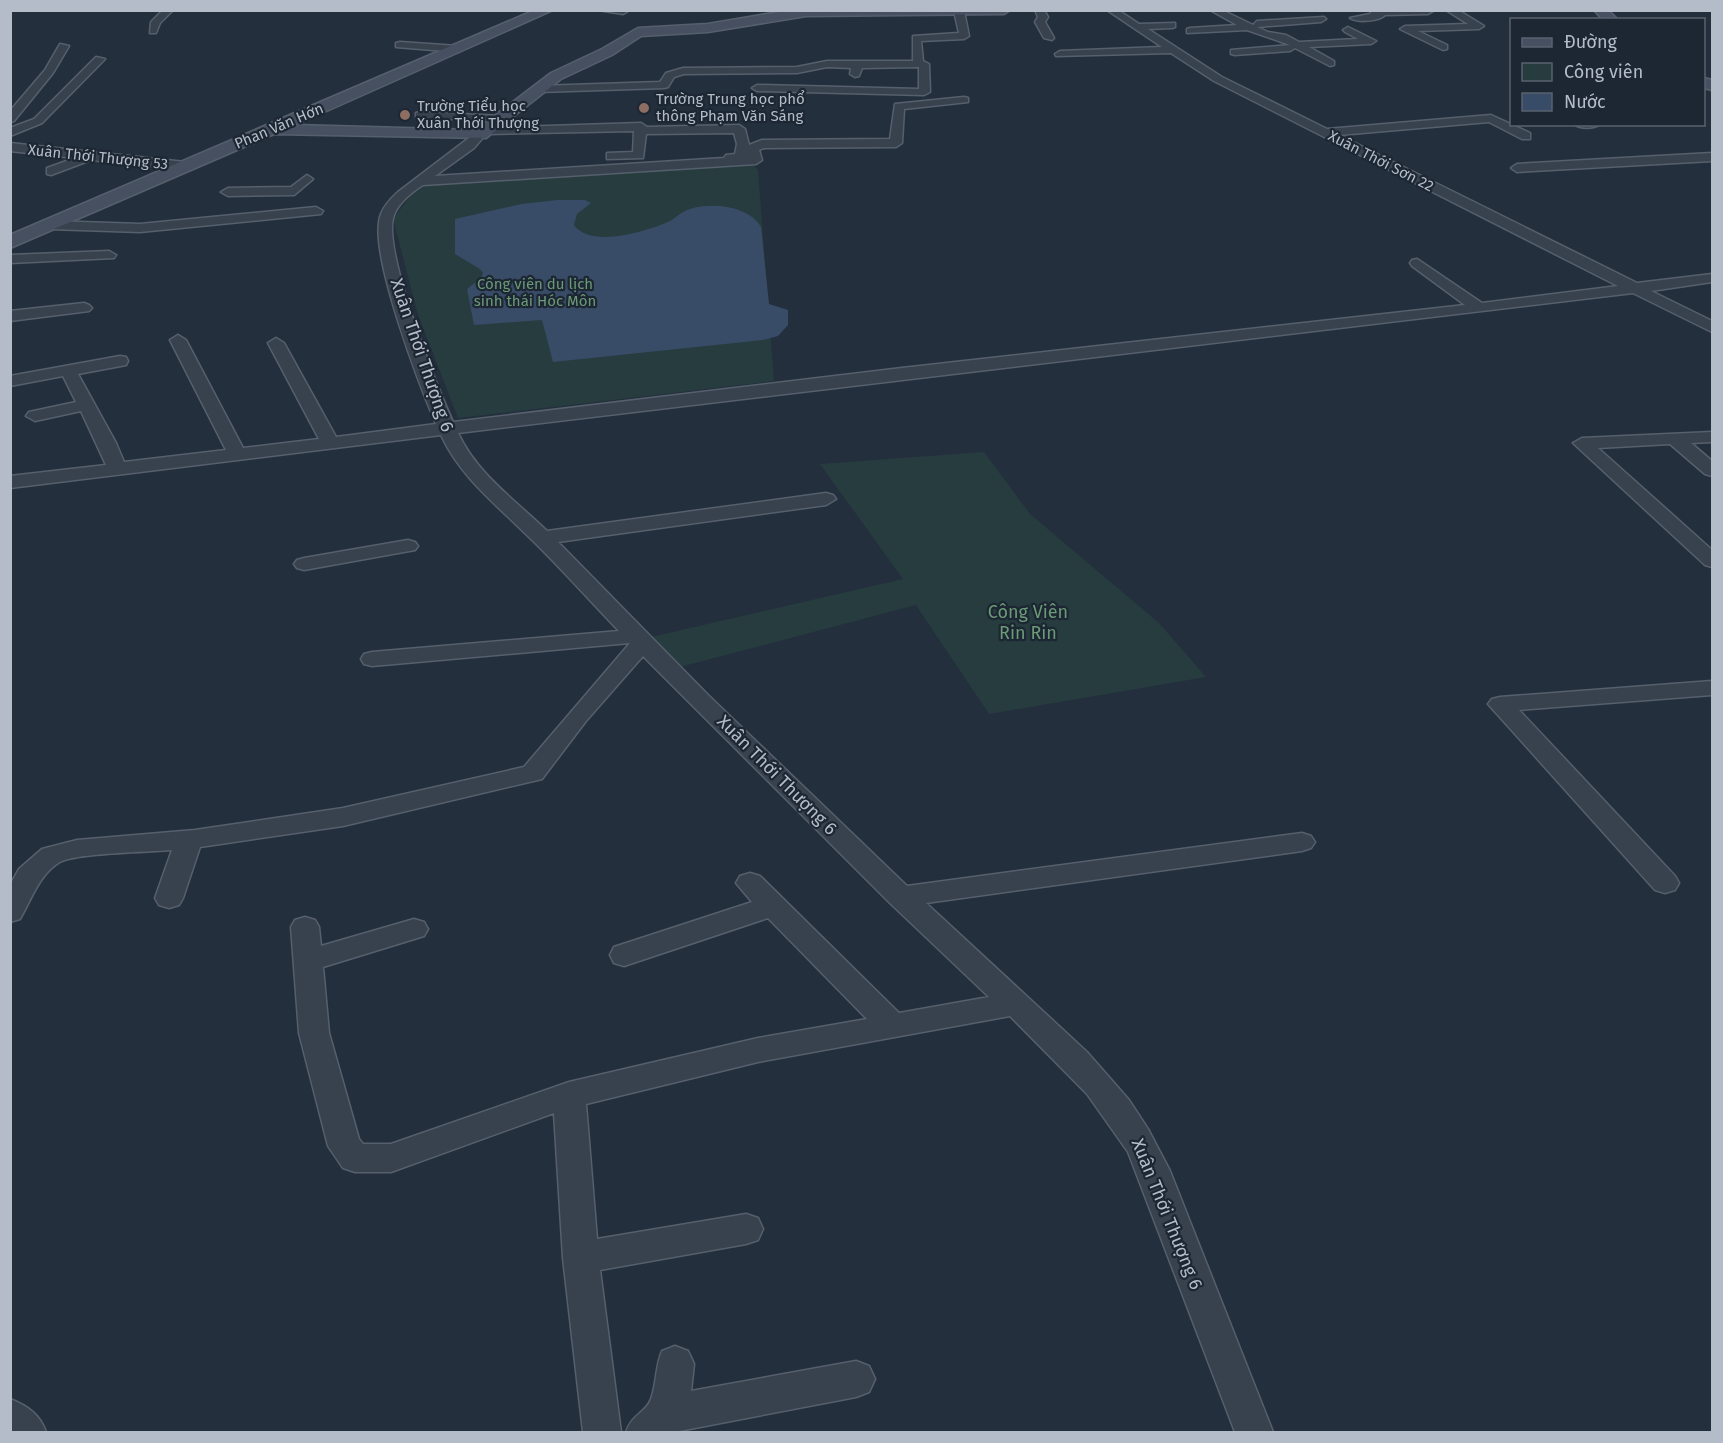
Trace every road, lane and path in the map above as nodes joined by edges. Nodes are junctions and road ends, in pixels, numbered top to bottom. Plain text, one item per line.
1 (169, 10) edge
2 (547, 10) edge
3 (602, 10) edge
4 (1004, 10) edge
5 (1040, 10) edge
6 (1111, 10) edge
7 (1214, 10) edge
8 (1450, 10) edge
9 (623, 11) edge
10 (806, 11) edge
11 (959, 11) edge
12 (1430, 12) edge
13 (1352, 16) dead end
14 (1321, 19) dead end
15 (1172, 25) dead end
16 (1245, 26) junction
17 (1138, 27) junction
18 (1348, 30) dead end
19 (153, 31) dead end
20 (1190, 31) dead end
21 (1049, 38) dead end
22 (400, 45) dead end
23 (64, 46) dead end
24 (1300, 46) junction
25 (1443, 47) dead end
26 (458, 49) junction
27 (1175, 50) junction
28 (1260, 50) junction
29 (1235, 52) dead end
30 (1060, 54) dead end
31 (1318, 56) junction
32 (100, 58) dead end
33 (1330, 63) dead end
34 (918, 64) junction
35 (757, 88) dead end
36 (539, 89) junction
37 (962, 98) dead end
38 (929, 101) junction
39 (420, 115) dead end
40 (501, 119) junction
41 (10, 121) edge
42 (38, 122) junction
43 (641, 127) dead end
44 (273, 129) junction
45 (10, 133) edge
46 (1325, 133) junction
47 (1526, 136) dead end
48 (474, 146) junction
49 (10, 147) edge
50 (1601, 152) dead end
51 (91, 156) junction
52 (1713, 157) edge
53 (556, 158) dead end
54 (1654, 160) junction
55 (589, 162) junction
56 (184, 166) junction
57 (657, 166) junction
58 (1517, 168) dead end
59 (51, 171) dead end
60 (555, 173) junction
61 (307, 179) dead end
62 (422, 181) junction
63 (238, 182) dead end
64 (220, 200) junction
65 (316, 211) dead end
66 (198, 224) junction
67 (50, 225) junction
68 (10, 242) edge
69 (109, 255) dead end
70 (10, 259) edge
71 (1417, 263) dead end
72 (1713, 278) edge
73 (1632, 287) junction
74 (1713, 292) edge
75 (1657, 299) junction
76 (84, 308) dead end
77 (1480, 308) junction
78 (10, 316) edge
79 (1713, 327) edge
80 (178, 340) dead end
81 (276, 343) dead end
82 (120, 361) dead end
83 (1027, 366) junction
84 (68, 371) junction
85 (10, 381) edge
86 (86, 405) junction
87 (731, 409) dead end
88 (34, 416) dead end
89 (449, 428) junction
90 (1713, 437) edge
91 (1675, 439) junction
92 (330, 443) junction
93 (424, 445) dead end
94 (238, 455) junction
95 (117, 470) junction
96 (1713, 470) edge
97 (10, 482) edge
98 (10, 493) edge
99 (826, 499) dead end
100 (543, 538) junction
101 (408, 546) dead end
102 (1713, 561) edge
103 (304, 564) dead end
104 (638, 639) junction
105 (372, 659) dead end
106 (1713, 688) edge
107 (189, 840) junction
108 (1302, 842) dead end
109 (750, 883) dead end
110 (1665, 883) dead end
111 (902, 897) junction
112 (169, 898) dead end
113 (772, 906) junction
114 (10, 912) edge
115 (305, 927) dead end
116 (414, 929) dead end
117 (624, 955) dead end
118 (308, 961) junction
119 (1015, 1004) junction
120 (893, 1026) junction
121 (569, 1095) junction
122 (746, 1229) dead end
123 (581, 1258) junction
124 (675, 1364) dead end
125 (856, 1378) dead end
126 (10, 1418) edge
127 (655, 1423) edge
128 (27, 1432) edge
129 (602, 1432) edge
130 (1254, 1432) edge

1 - 19 street
2 - 26 street, Phan Văn Hớn
3 - 9 street
4 - 11 street
5 - 21 street
6 - 17 street, Xuân Thới Sơn 22
7 - 16 street
8 - 25 street
10 - 11 street
10 - 36 street
11 - 34 street
12 - 13 street
14 - 16 street
15 - 17 street
16 - 20 street
16 - 24 street
17 - 27 street, Xuân Thới Sơn 22
18 - 24 street
22 - 26 street
23 - 41 street
24 - 28 street
24 - 31 street
26 - 44 street, Phan Văn Hớn
27 - 30 street
27 - 46 street, Xuân Thới Sơn 22
28 - 29 street
28 - 31 street
31 - 33 street
32 - 42 street
34 - 36 street
34 - 38 street
35 - 38 street
36 - 40 street
37 - 38 street
38 - 57 street
39 - 40 street
40 - 48 street
41 - 42 street, Xuân Thới Thượng 53
42 - 45 street
43 - 48 street
44 - 48 street
44 - 56 street, Phan Văn Hớn
46 - 47 street
46 - 73 street, Xuân Thới Sơn 22
48 - 62 street, Xuân Thới Thượng 6
49 - 51 street, Xuân Thới Thượng 53
50 - 54 street
51 - 56 street, Xuân Thới Thượng 53
51 - 59 street
52 - 54 street
53 - 60 street
54 - 58 street
55 - 57 street
55 - 57 street
55 - 60 street
56 - 67 street, Phan Văn Hớn
60 - 62 street
61 - 64 street
62 - 89 street, Xuân Thới Thượng 6
63 - 64 street
64 - 66 street
65 - 66 street
66 - 67 street
67 - 68 street, Phan Văn Hớn
69 - 70 street
71 - 77 street
72 - 73 street
73 - 75 street, Xuân Thới Sơn 22
73 - 77 street
74 - 75 street
75 - 79 street, Xuân Thới Sơn 22
75 - 83 street
76 - 78 street
77 - 83 street
80 - 94 street
81 - 92 street
82 - 84 street
83 - 87 street
83 - 89 street
84 - 85 street
84 - 86 street
86 - 88 street
86 - 95 street
89 - 92 street
89 - 100 street, Xuân Thới Thượng 6
90 - 91 street
91 - 96 street
91 - 102 street
92 - 94 street
93 - 98 street
94 - 95 street
95 - 97 street
99 - 100 street
100 - 104 street, Xuân Thới Thượng 6
101 - 103 street
104 - 105 street
104 - 107 street
104 - 111 street, Xuân Thới Thượng 6
106 - 110 street
107 - 112 street
107 - 114 street
108 - 111 street
109 - 113 street
111 - 119 street, Xuân Thới Thượng 6
113 - 117 street
113 - 120 street
115 - 118 street
116 - 118 street
118 - 121 street
119 - 120 street
119 - 130 street, Xuân Thới Thượng 6
120 - 121 street
121 - 123 street
122 - 123 street
123 - 129 street
124 - 127 street
125 - 127 street
126 - 128 street

